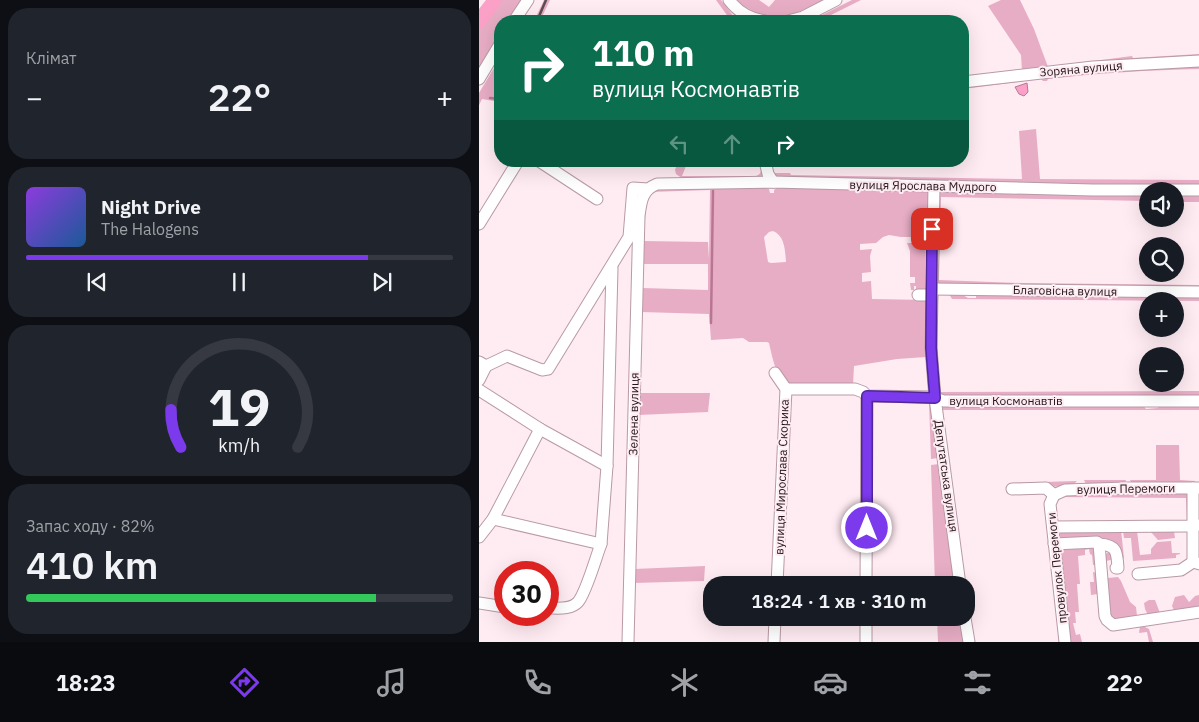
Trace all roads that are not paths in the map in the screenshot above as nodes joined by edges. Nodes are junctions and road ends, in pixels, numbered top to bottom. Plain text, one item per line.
1 (527, 0) edge
2 (729, 0) edge
3 (836, 0) edge
4 (518, 15) edge
5 (742, 15) edge
6 (807, 15) edge
7 (494, 54) edge
8 (1199, 60) edge
9 (479, 79) edge
10 (969, 81) edge
11 (514, 167) edge
12 (548, 167) edge
13 (766, 167) edge
14 (773, 182) junction
15 (934, 186) junction
16 (648, 188) junction
17 (1199, 190) edge
18 (597, 198) dead end
19 (479, 224) edge
20 (612, 266) junction
21 (931, 292) junction
22 (1199, 292) edge
23 (918, 295) dead end
24 (482, 364) edge
25 (775, 373) dead end
26 (479, 380) edge
27 (786, 389) junction
28 (479, 390) edge
29 (867, 396) junction
30 (935, 398) junction
31 (1199, 401) edge
32 (540, 429) junction
33 (607, 466) junction
34 (1196, 488) edge
35 (1011, 489) dead end
36 (1053, 495) junction
37 (493, 519) junction
38 (1196, 525) edge
39 (1053, 527) junction
40 (479, 537) edge
41 (601, 544) junction
42 (1054, 544) junction
43 (1099, 544) junction
44 (1196, 563) edge
45 (1116, 568) dead end
46 (1138, 574) dead end
47 (777, 576) edge
48 (866, 576) edge
49 (959, 576) edge
50 (479, 603) edge
51 (494, 605) edge
52 (559, 607) edge
53 (1199, 612) edge
54 (775, 626) edge
55 (866, 626) edge
56 (966, 626) edge
57 (629, 642) edge
58 (774, 642) edge
59 (866, 642) edge
60 (969, 642) edge
61 (1065, 642) edge

1 - 4 street
2 - 5 street
3 - 6 street
7 - 9 street
8 - 10 street, Зоряна вулиця
11 - 19 street
12 - 18 street
13 - 14 street
14 - 15 street, вулиця Ярослава Мудрого
14 - 16 street, вулиця Ярослава Мудрого
15 - 17 street, вулиця Ярослава Мудрого
15 - 21 street, Депутатська вулиця
16 - 20 street
16 - 57 street, Зелена вулиця
20 - 24 street
20 - 33 street
21 - 22 street, Благовісна вулиця
21 - 23 street, Благовісна вулиця
21 - 30 street, Депутатська вулиця
24 - 26 street
25 - 27 street, вулиця Мирослава Скорика
27 - 29 street, вулиця Космонавтів
27 - 47 street, вулиця Мирослава Скорика
28 - 32 street
29 - 30 street, вулиця Космонавтів
29 - 48 street
30 - 31 street, вулиця Космонавтів
30 - 49 street, Депутатська вулиця
32 - 33 street
32 - 37 street
33 - 41 street
34 - 36 street, вулиця Перемоги
34 - 38 street
35 - 36 street
36 - 39 street, провулок Перемоги
37 - 40 street
37 - 41 street
38 - 39 street
38 - 44 street
39 - 42 street, провулок Перемоги
41 - 52 street
42 - 43 street
42 - 61 street, провулок Перемоги
43 - 45 street
43 - 53 street
44 - 46 street
50 - 51 street
54 - 58 street
55 - 59 street
56 - 60 street

